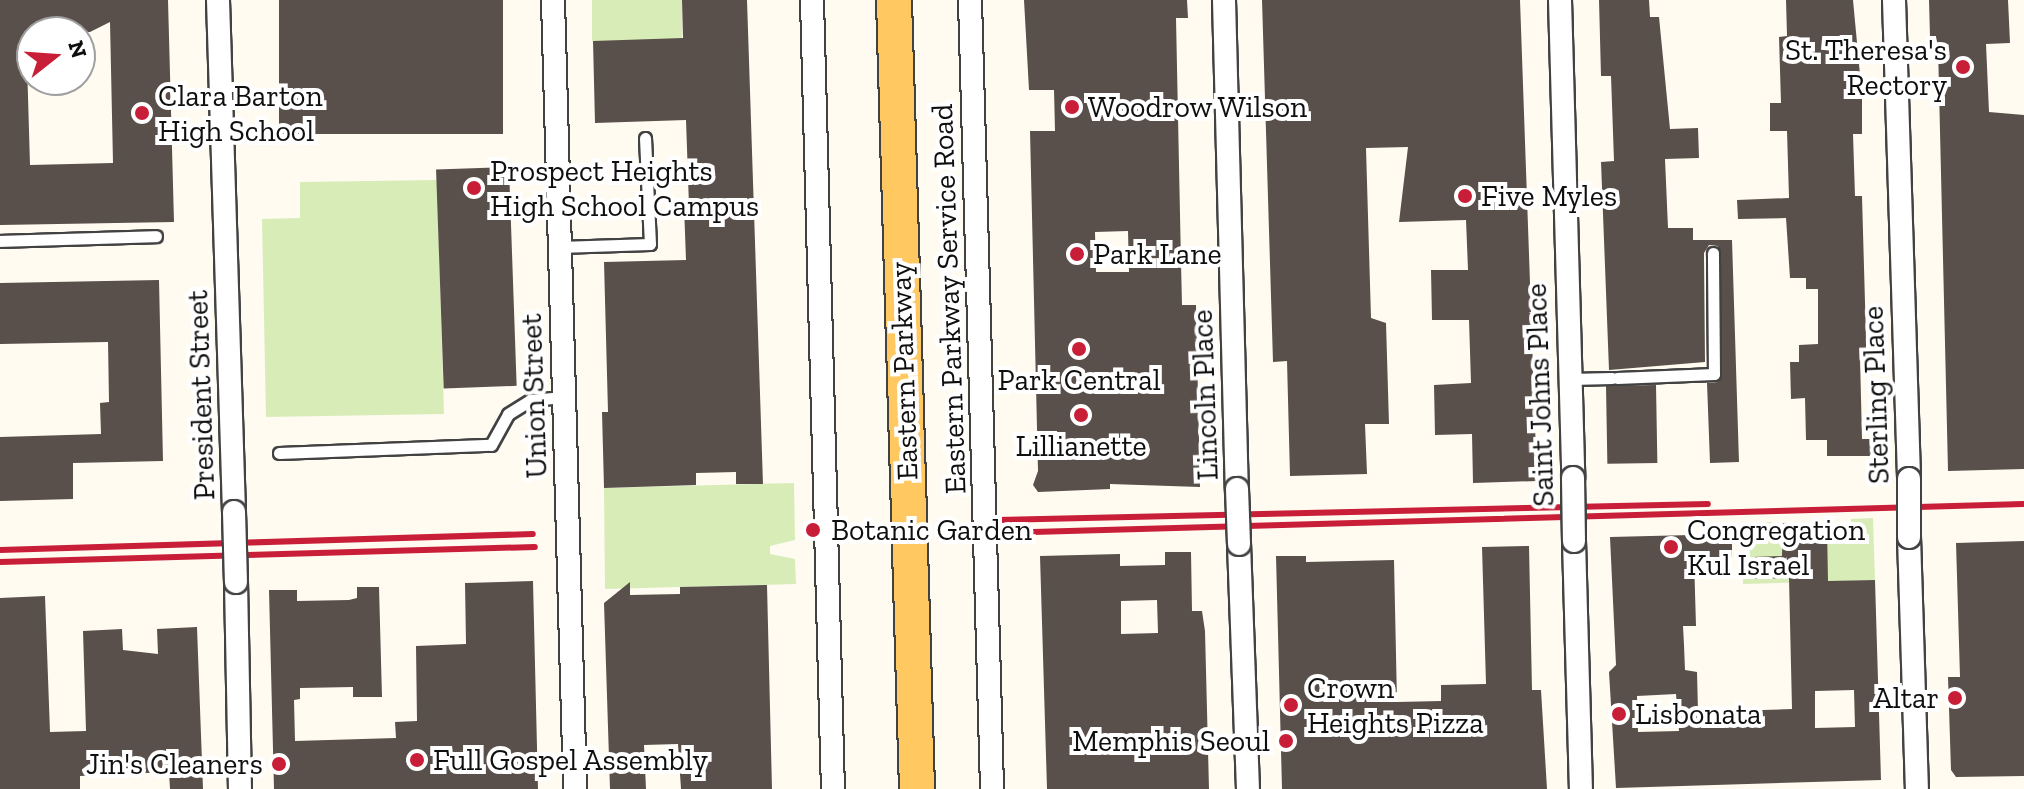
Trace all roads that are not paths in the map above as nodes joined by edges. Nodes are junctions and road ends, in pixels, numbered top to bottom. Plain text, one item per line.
1 (218, 0) edge
2 (553, 0) edge
3 (812, 0) edge
4 (894, 0) edge
5 (970, 0) edge
6 (1224, 0) edge
7 (1560, 0) edge
8 (1894, 0) edge
9 (645, 138) dead end
10 (156, 236) dead end
11 (0, 241) edge
12 (559, 247) junction
13 (1713, 253) dead end
14 (1570, 379) junction
15 (564, 397) junction
16 (279, 453) dead end
17 (240, 789) edge
18 (575, 789) edge
19 (833, 789) edge
20 (917, 789) edge
21 (992, 789) edge
22 (1248, 789) edge
23 (1581, 789) edge
24 (1917, 789) edge

1 - 17 street, President Street, bridge
2 - 12 street, Union Street
3 - 19 street
4 - 20 main road, Eastern Parkway
5 - 21 street, Eastern Parkway Service Road
6 - 22 street, Lincoln Place, bridge
7 - 14 street, Saint Johns Place
8 - 24 street, Sterling Place, bridge
9 - 12 lane
10 - 11 lane
12 - 15 street, Union Street
13 - 14 lane
14 - 23 street, Saint Johns Place, bridge
15 - 16 lane
15 - 18 street, Union Street

